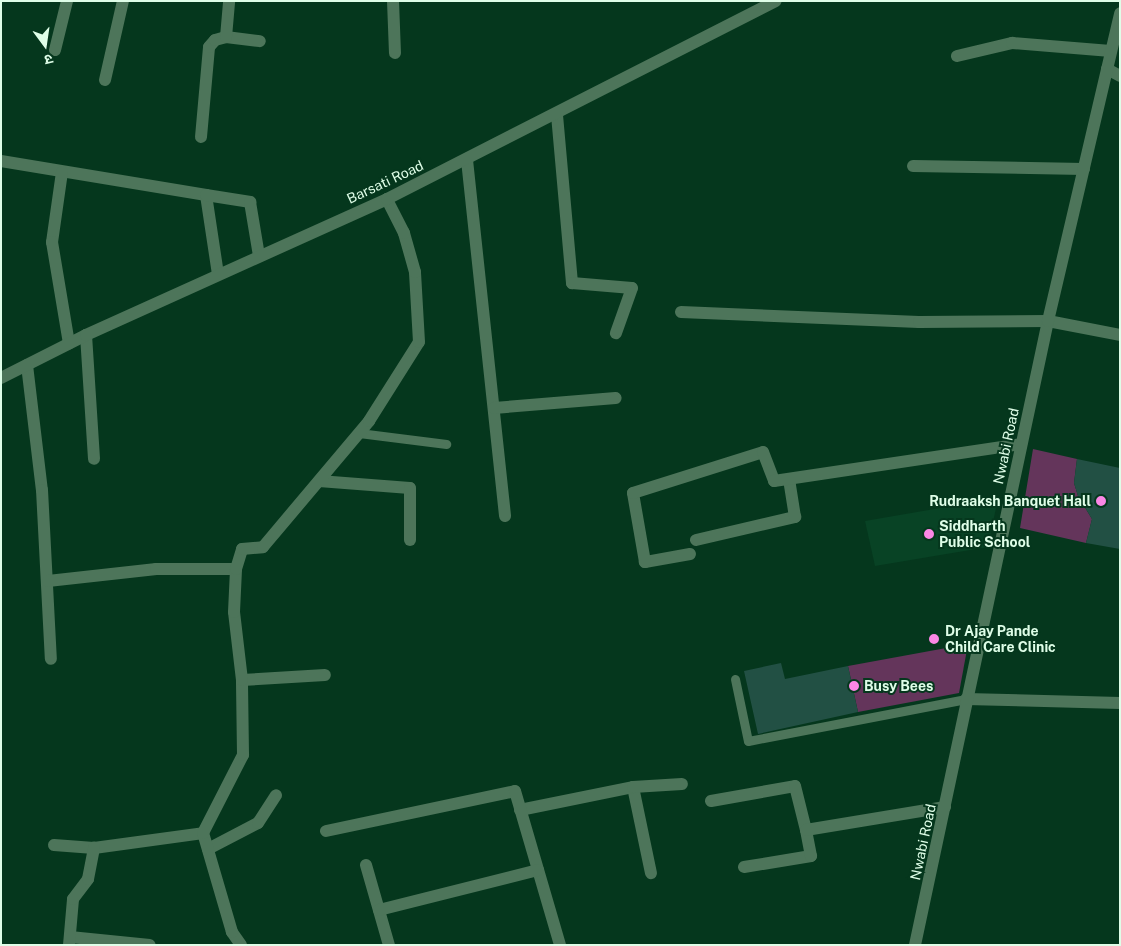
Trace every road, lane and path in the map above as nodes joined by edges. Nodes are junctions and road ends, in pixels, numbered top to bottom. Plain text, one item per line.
1 (66, 1) edge
2 (123, 1) edge
3 (229, 1) edge
4 (393, 1) edge
5 (776, 1) edge
6 (1120, 13) edge
7 (226, 37) junction
8 (260, 42) dead end
9 (54, 50) dead end
10 (1111, 51) junction
11 (395, 53) dead end
12 (957, 56) dead end
13 (1107, 69) junction
14 (1120, 76) edge
15 (105, 80) dead end
16 (556, 115) junction
17 (201, 137) dead end
18 (467, 160) junction
19 (1, 161) edge
20 (913, 166) dead end
21 (1084, 169) junction
22 (62, 172) junction
23 (206, 195) junction
24 (387, 199) junction
25 (259, 256) junction
26 (218, 274) junction
27 (681, 312) dead end
28 (1048, 321) junction
29 (616, 332) dead end
30 (86, 335) junction
31 (1120, 335) edge
32 (69, 344) junction
33 (27, 365) junction
34 (1, 378) edge
35 (616, 398) dead end
36 (494, 408) junction
37 (359, 433) junction
38 (446, 444) dead end
39 (1021, 444) junction
40 (94, 459) dead end
41 (788, 479) junction
42 (319, 481) junction
43 (505, 516) dead end
44 (410, 540) dead end
45 (696, 540) dead end
46 (690, 554) dead end
47 (236, 569) junction
48 (48, 581) junction
49 (51, 660) dead end
50 (324, 675) dead end
51 (735, 679) dead end
52 (242, 680) junction
53 (966, 699) junction
54 (1120, 703) edge
55 (682, 784) dead end
56 (633, 787) junction
57 (276, 795) dead end
58 (711, 801) dead end
59 (945, 807) junction
60 (520, 810) junction
61 (806, 830) junction
62 (326, 831) dead end
63 (203, 833) junction
64 (54, 845) dead end
65 (94, 848) junction
66 (208, 849) junction
67 (366, 865) dead end
68 (744, 867) dead end
69 (538, 870) junction
70 (652, 873) dead end
71 (379, 910) junction
72 (69, 941) edge
73 (150, 945) edge
74 (241, 945) edge
75 (389, 945) edge
76 (560, 945) edge
77 (915, 945) edge

1 - 9 street
2 - 15 street
3 - 7 street
4 - 11 street
5 - 16 street, Barsati Road
6 - 10 street, Nwabi Road
7 - 8 street
7 - 17 street
10 - 12 street
10 - 13 street, Nwabi Road
13 - 14 street
13 - 21 street, Nwabi Road
16 - 18 street, Barsati Road
16 - 29 street
18 - 24 street, Barsati Road
18 - 36 street
19 - 22 street
20 - 21 street
21 - 28 street, Nwabi Road
22 - 23 street
22 - 32 street
23 - 25 street
23 - 26 street
24 - 25 street, Barsati Road
24 - 37 street
25 - 26 street, Barsati Road
26 - 30 street, Barsati Road
27 - 28 street
28 - 31 street
28 - 39 street, Nwabi Road
30 - 32 street, Barsati Road
30 - 40 street
32 - 33 street, Barsati Road
33 - 34 street, Barsati Road
33 - 48 street
35 - 36 street
36 - 43 street
37 - 38 lane
37 - 42 street
39 - 41 street
39 - 53 street, Nwabi Road
41 - 45 street
41 - 46 street
42 - 44 street
42 - 47 street
47 - 48 street
47 - 52 street
48 - 49 street
50 - 52 street
51 - 53 lane
52 - 63 street
53 - 54 street
53 - 59 street, Nwabi Road
55 - 56 street
56 - 60 street
56 - 70 street
57 - 66 street
58 - 61 street
59 - 61 street
59 - 77 street, Nwabi Road
60 - 62 street
60 - 69 street
61 - 68 street
63 - 65 street
63 - 66 street
64 - 65 street
65 - 72 street
66 - 74 street
67 - 71 street
69 - 71 street
69 - 76 street
71 - 75 street
72 - 73 street

